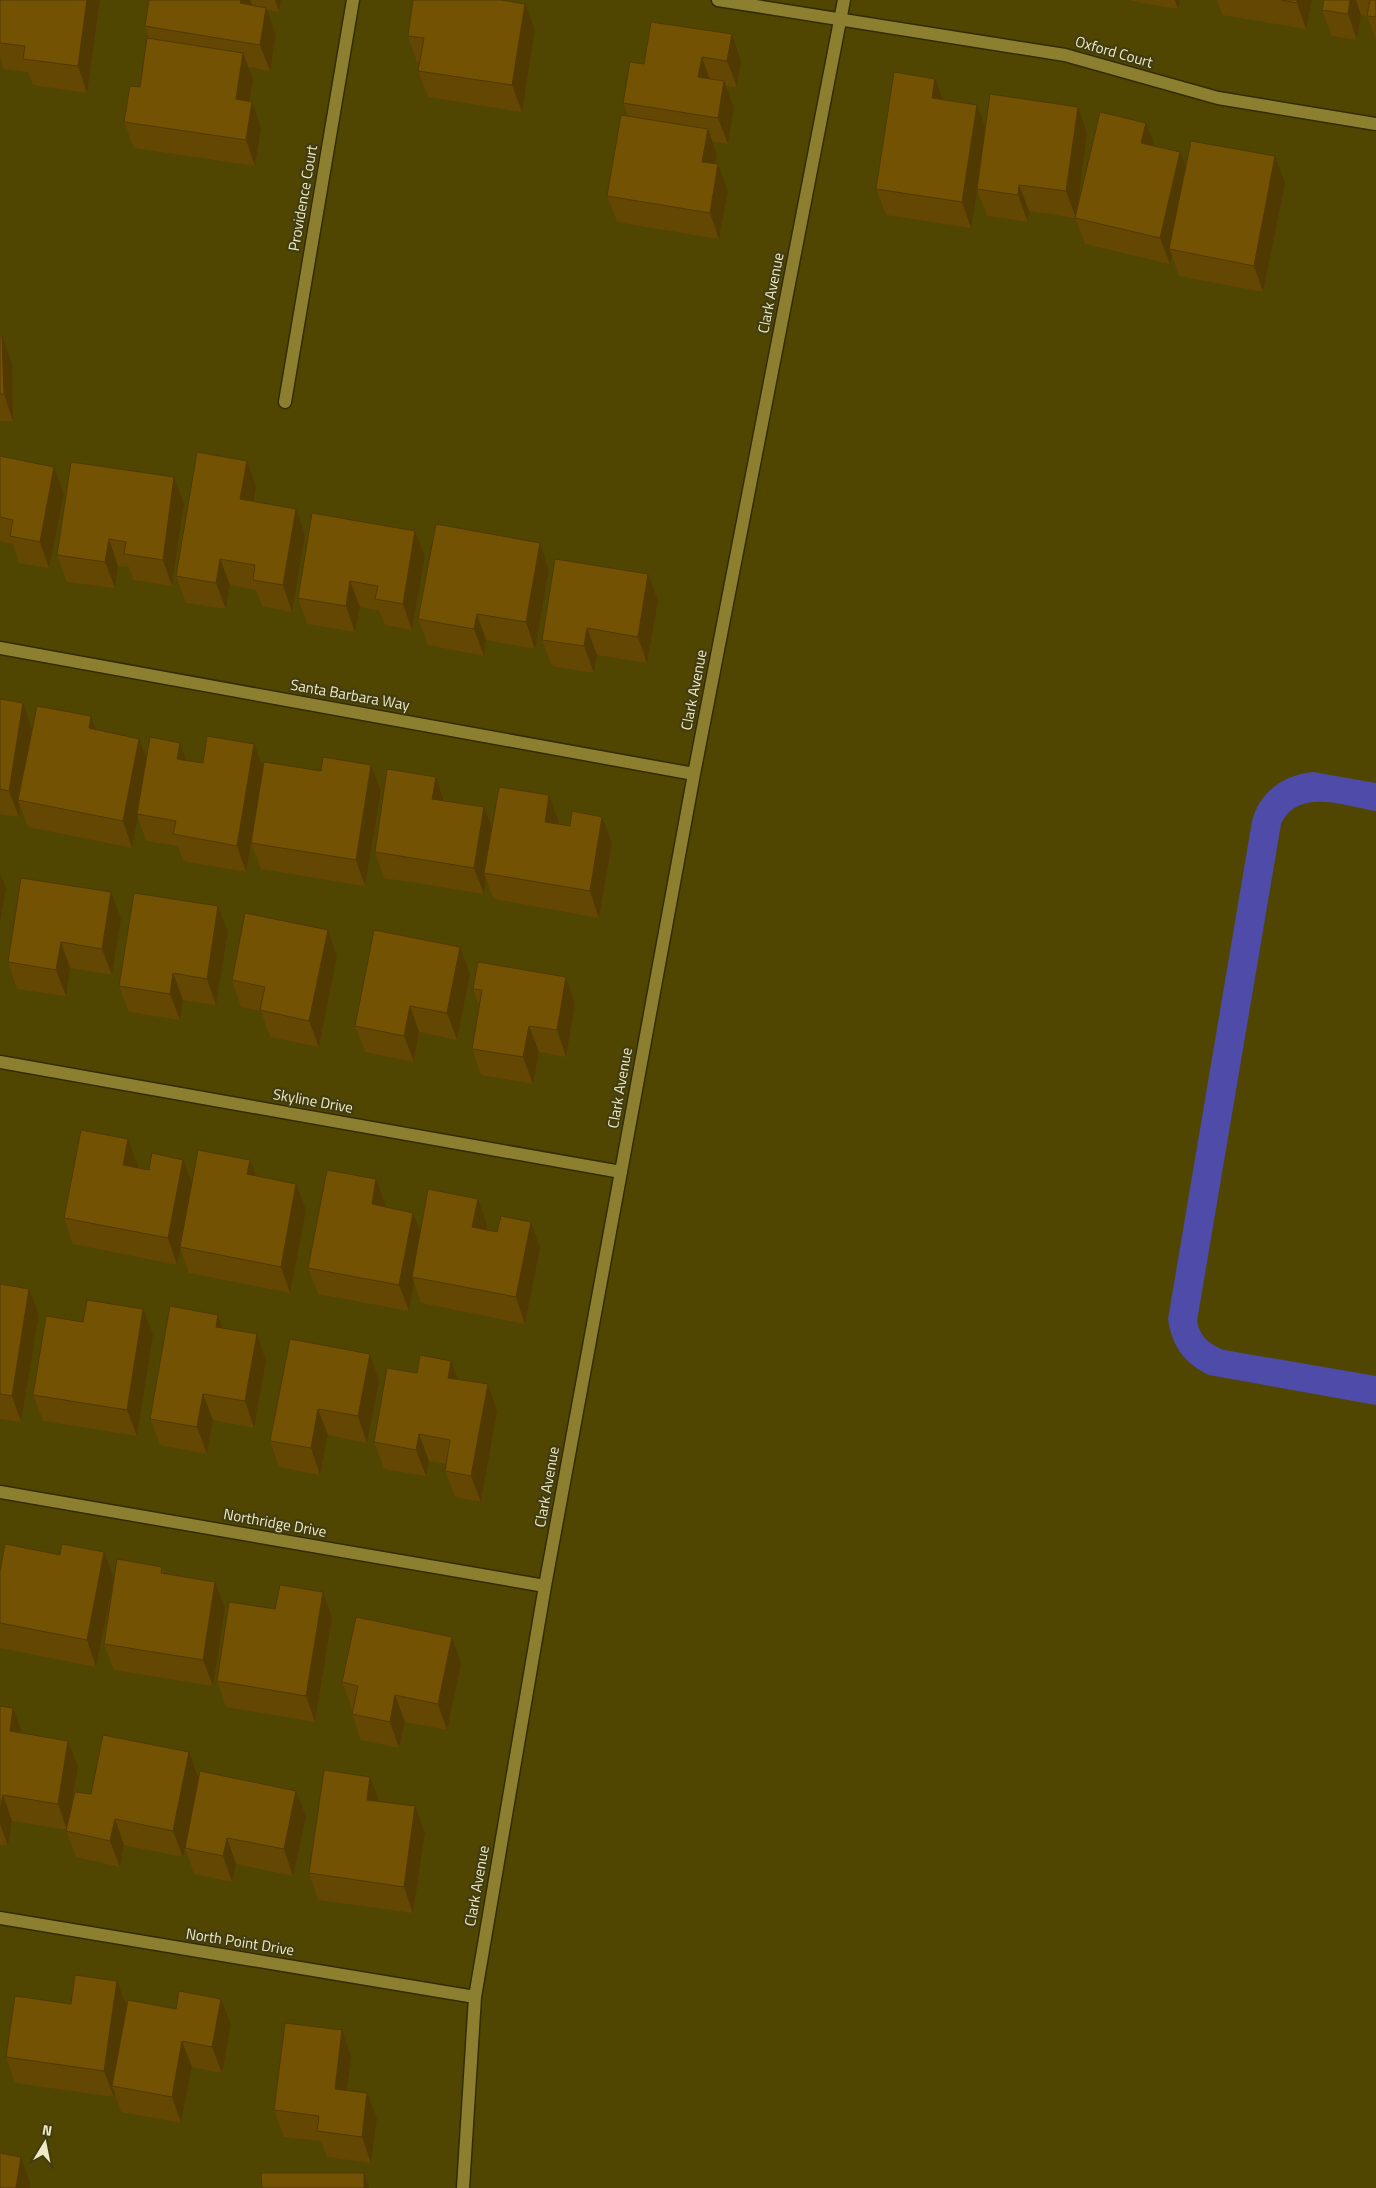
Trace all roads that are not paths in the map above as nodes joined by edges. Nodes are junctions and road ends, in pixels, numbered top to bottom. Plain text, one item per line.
1 (353, 0) edge
2 (718, 0) edge
3 (844, 0) edge
4 (840, 20) junction
5 (1376, 124) edge
6 (285, 402) dead end
7 (0, 648) edge
8 (694, 774) junction
9 (0, 1062) edge
10 (621, 1172) junction
11 (0, 1492) edge
12 (545, 1586) junction
13 (0, 1918) edge
14 (475, 1997) junction
15 (463, 2188) edge

1 - 6 street, Providence Court
2 - 4 street, Oxford Court
3 - 4 street, Clark Avenue
4 - 5 street, Oxford Court
4 - 8 street, Clark Avenue
7 - 8 street, Santa Barbara Way
8 - 10 street, Clark Avenue
9 - 10 street, Skyline Drive
10 - 12 street, Clark Avenue
11 - 12 street, Northridge Drive
12 - 14 street, Clark Avenue
13 - 14 street, North Point Drive
14 - 15 street, Clark Avenue

